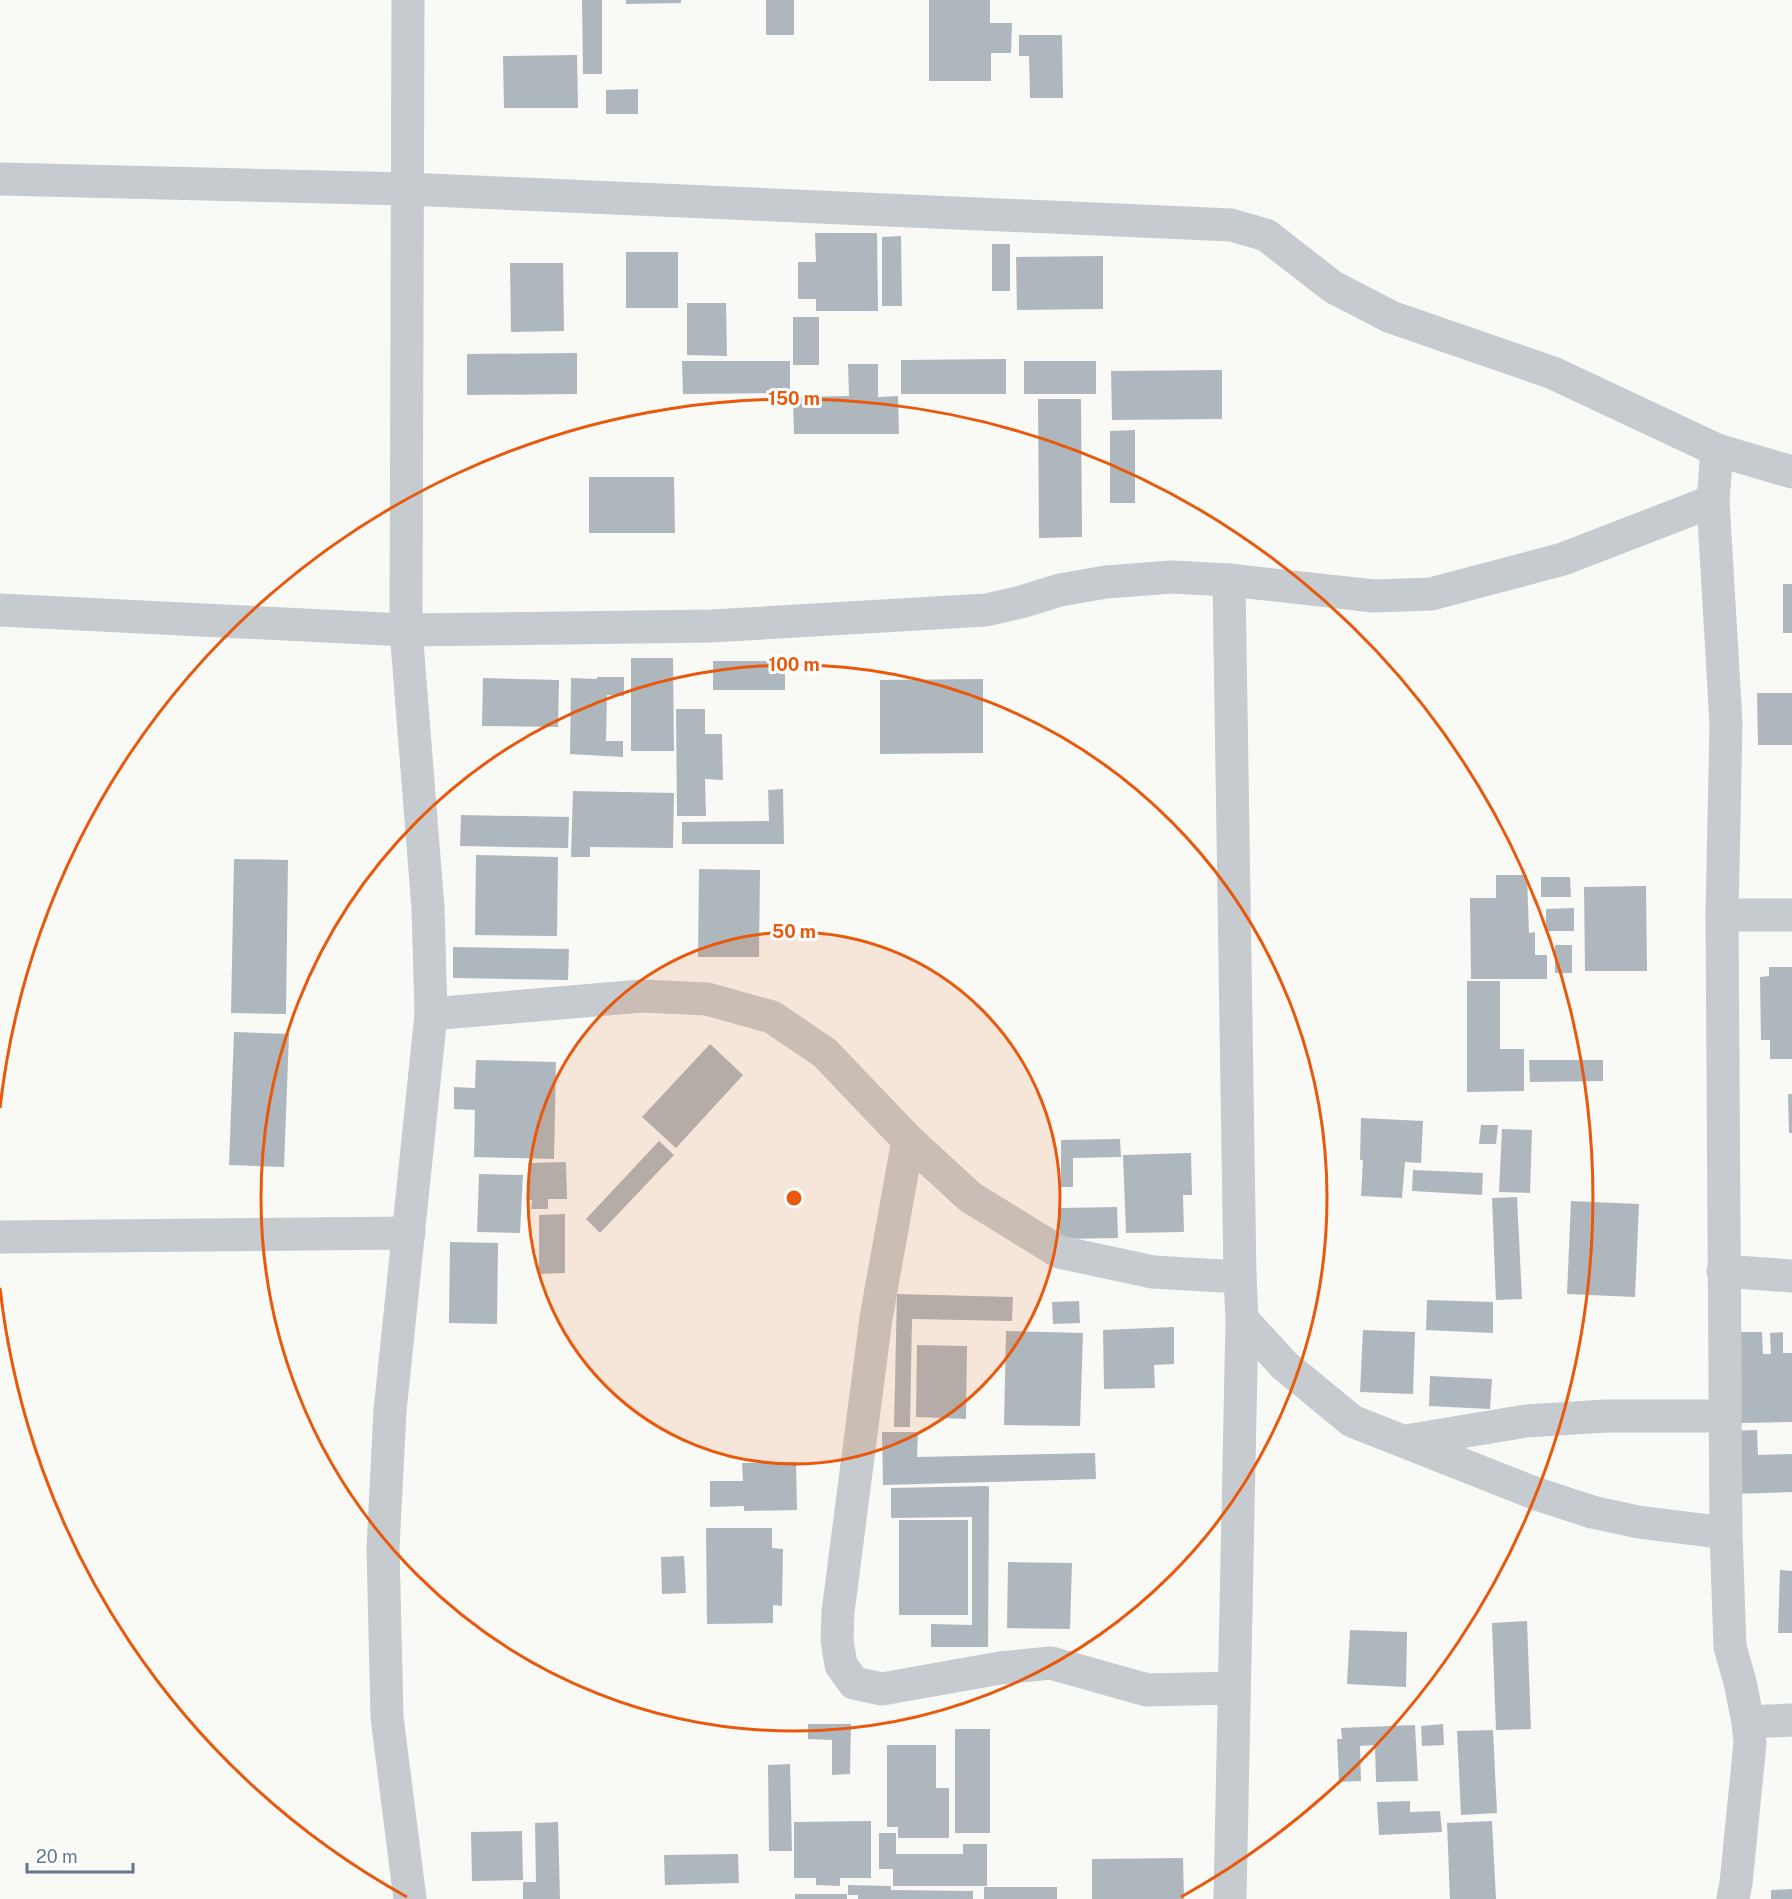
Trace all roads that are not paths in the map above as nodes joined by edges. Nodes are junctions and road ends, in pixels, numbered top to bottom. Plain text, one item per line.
1 (408, 0) edge
2 (0, 180) edge
3 (408, 189) junction
4 (1717, 450) junction
5 (1792, 472) edge
6 (1713, 501) junction
7 (1229, 580) junction
8 (0, 610) edge
9 (406, 630) junction
10 (1722, 915) junction
11 (1792, 915) edge
12 (431, 1014) junction
13 (908, 1140) junction
14 (409, 1233) junction
15 (0, 1238) edge
16 (1723, 1271) junction
17 (1792, 1275) edge
18 (1239, 1276) junction
19 (1242, 1320) junction
20 (1725, 1416) junction
21 (1406, 1441) junction
22 (1726, 1533) junction
23 (1234, 1688) junction
24 (1792, 1720) edge
25 (1748, 1722) junction
26 (410, 1899) edge
27 (1230, 1899) edge
28 (1733, 1899) edge

1 - 3 street
2 - 3 street
3 - 4 street
3 - 9 street
4 - 5 street
4 - 6 street
6 - 7 street
6 - 10 street
7 - 9 street
7 - 18 street
8 - 9 street
9 - 12 street
10 - 11 street
10 - 16 street
12 - 13 street
12 - 14 street
13 - 18 street
13 - 23 street
14 - 15 street
14 - 26 street
16 - 17 street
16 - 20 street
18 - 19 street
19 - 21 street
19 - 23 street
20 - 21 street
20 - 22 street
21 - 22 street
22 - 25 street
23 - 27 street
24 - 25 street
25 - 28 street

